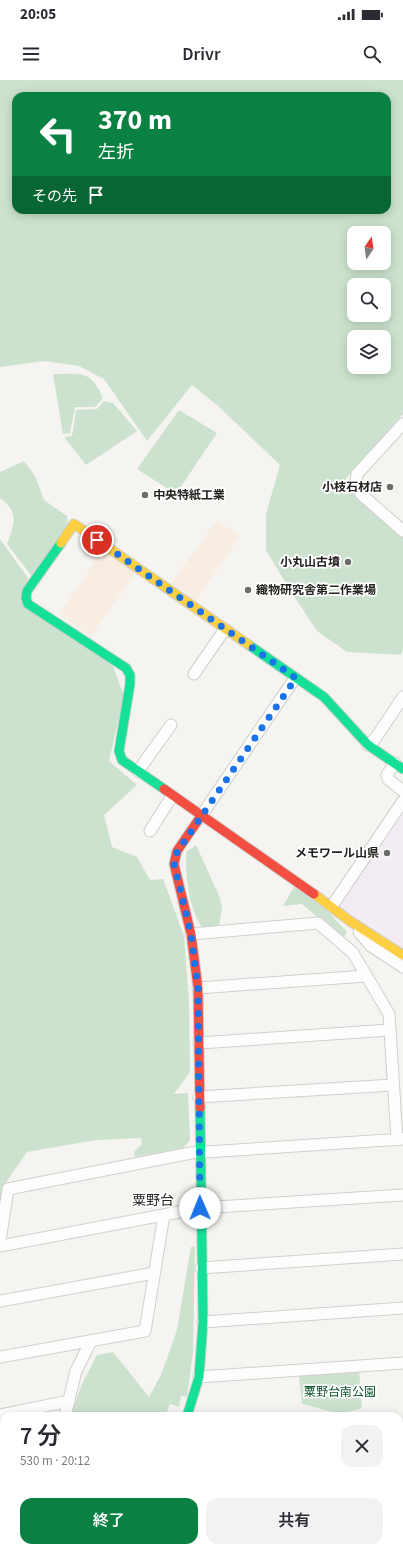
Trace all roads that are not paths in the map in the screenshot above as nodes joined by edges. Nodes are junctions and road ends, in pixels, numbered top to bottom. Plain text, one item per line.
1 (403, 424) edge
2 (403, 531) edge
3 (225, 629) junction
4 (194, 674) dead end
5 (296, 678) junction
6 (403, 697) edge
7 (171, 725) dead end
8 (368, 745) junction
9 (399, 766) edge
10 (138, 772) junction
11 (403, 791) edge
12 (172, 796) junction
13 (403, 801) edge
14 (202, 816) junction
15 (150, 831) dead end
16 (332, 906) junction
17 (350, 921) junction
18 (191, 934) junction
19 (403, 955) edge
20 (403, 967) edge
21 (366, 976) junction
22 (198, 988) junction
23 (390, 1030) junction
24 (199, 1043) junction
25 (393, 1085) junction
26 (199, 1097) junction
27 (400, 1139) edge
28 (199, 1152) junction
29 (403, 1195) edge
30 (200, 1208) junction
31 (164, 1215) junction
32 (0, 1241) edge
33 (0, 1246) edge
34 (403, 1254) edge
35 (202, 1268) junction
36 (154, 1273) junction
37 (0, 1301) edge
38 (403, 1308) edge
39 (202, 1322) junction
40 (91, 1341) junction
41 (0, 1357) edge
42 (403, 1363) edge
43 (200, 1377) junction
44 (69, 1401) junction
45 (15, 1412) edge
46 (66, 1412) edge
47 (188, 1412) edge

1 - 2 street
3 - 4 street
3 - 5 street
3 - 10 street
5 - 8 street
5 - 14 street
6 - 8 street
7 - 10 street
8 - 9 street
9 - 11 street
10 - 12 street
12 - 14 street
12 - 15 street
13 - 16 street
14 - 16 street
14 - 18 street
16 - 17 street
17 - 19 street
17 - 20 street
18 - 21 street
18 - 22 street
21 - 22 street
21 - 23 street
22 - 24 street
23 - 24 street
23 - 25 street
24 - 26 street
25 - 26 street
25 - 27 street
26 - 28 street
27 - 28 street
28 - 30 street
28 - 32 street
29 - 30 street
30 - 31 street
30 - 35 street
31 - 33 street
31 - 36 street
34 - 35 street
35 - 39 street
36 - 37 street
36 - 40 street
38 - 39 street
39 - 43 street
40 - 41 street
40 - 44 street
42 - 43 street
43 - 47 street
44 - 45 street
44 - 46 street

